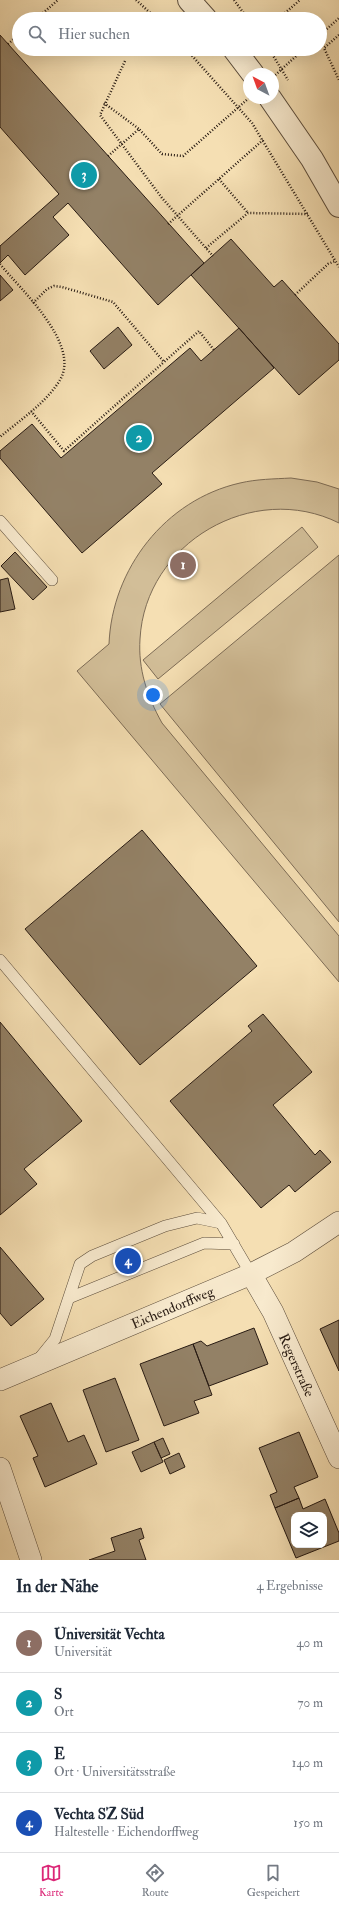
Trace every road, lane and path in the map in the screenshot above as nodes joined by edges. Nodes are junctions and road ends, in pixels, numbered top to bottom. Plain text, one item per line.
1 (58, 0) edge
2 (136, 0) edge
3 (188, 0) edge
4 (234, 0) edge
5 (300, 0) edge
6 (44, 12) edge
7 (149, 12) edge
8 (199, 12) edge
9 (243, 12) edge
10 (286, 12) edge
11 (339, 18) edge
12 (327, 29) edge
13 (339, 35) edge
14 (12, 40) edge
15 (8, 44) dead end
16 (327, 45) edge
17 (327, 54) edge
18 (192, 56) edge
19 (239, 56) edge
20 (296, 56) edge
21 (125, 61) dead end
22 (248, 68) edge
23 (279, 72) edge
24 (339, 80) edge
25 (104, 103) junction
26 (243, 103) edge
27 (274, 104) edge
28 (138, 129) junction
29 (263, 140) junction
30 (108, 156) dead end
31 (219, 179) junction
32 (339, 206) edge
33 (248, 213) junction
34 (308, 214) junction
35 (177, 216) junction
36 (168, 224) dead end
37 (206, 248) junction
38 (213, 256) dead end
39 (336, 261) junction
40 (0, 264) edge
41 (339, 267) edge
42 (295, 295) dead end
43 (32, 303) junction
44 (214, 350) dead end
45 (164, 362) junction
46 (31, 411) junction
47 (0, 437) edge
48 (0, 522) edge
49 (52, 580) dead end
50 (0, 960) edge
51 (339, 1222) edge
52 (221, 1223) junction
53 (234, 1244) junction
54 (251, 1274) junction
55 (69, 1298) junction
56 (35, 1364) junction
57 (0, 1380) edge
58 (339, 1458) edge
59 (0, 1468) edge
60 (31, 1560) edge

1 - 6 path
2 - 7 path
3 - 8 street
4 - 9 path
5 - 10 path
11 - 12 path
13 - 16 path
14 - 15 path
17 - 24 path
18 - 29 path
19 - 22 street
20 - 23 path, bridge
21 - 25 path
25 - 28 path
25 - 35 path
26 - 28 path, bridge
27 - 32 street
28 - 30 path, bridge
29 - 31 path
29 - 34 path
31 - 33 path
31 - 35 path
33 - 34 path
33 - 37 path
34 - 39 path
35 - 36 path
35 - 37 path
37 - 38 path
39 - 41 path
39 - 42 path
40 - 43 path
43 - 45 path
43 - 46 path
44 - 45 path
45 - 46 path
46 - 47 path
48 - 49 lane
50 - 52 lane
51 - 54 street, Eichendorffweg
52 - 53 lane
52 - 55 lane
53 - 54 lane
53 - 55 lane
54 - 56 street, Eichendorffweg
54 - 58 street, Regerstraße
55 - 56 lane
56 - 57 street, Eichendorffweg
59 - 60 street

